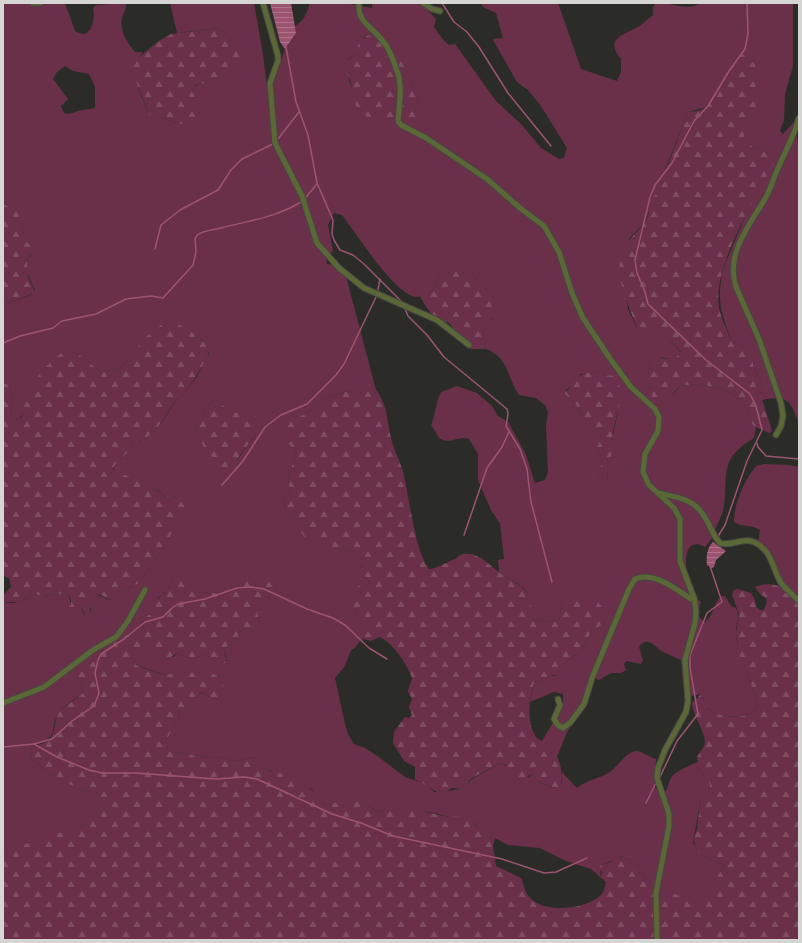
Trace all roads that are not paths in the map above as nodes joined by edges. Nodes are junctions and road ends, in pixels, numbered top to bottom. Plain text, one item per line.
1 (33, 3) edge
2 (40, 3) edge
3 (263, 3) edge
4 (359, 3) edge
5 (422, 3) edge
6 (440, 11) dead end
7 (799, 118) edge
8 (470, 345) dead end
9 (776, 435) dead end
10 (657, 493) junction
11 (145, 590) dead end
12 (694, 598) junction
13 (799, 600) edge
14 (558, 699) dead end
15 (3, 703) edge
16 (657, 940) edge

1 - 2 street
3 - 8 street
4 - 10 street
5 - 6 street
7 - 9 street
10 - 12 street
10 - 13 street
11 - 15 street
12 - 14 street
12 - 16 street

